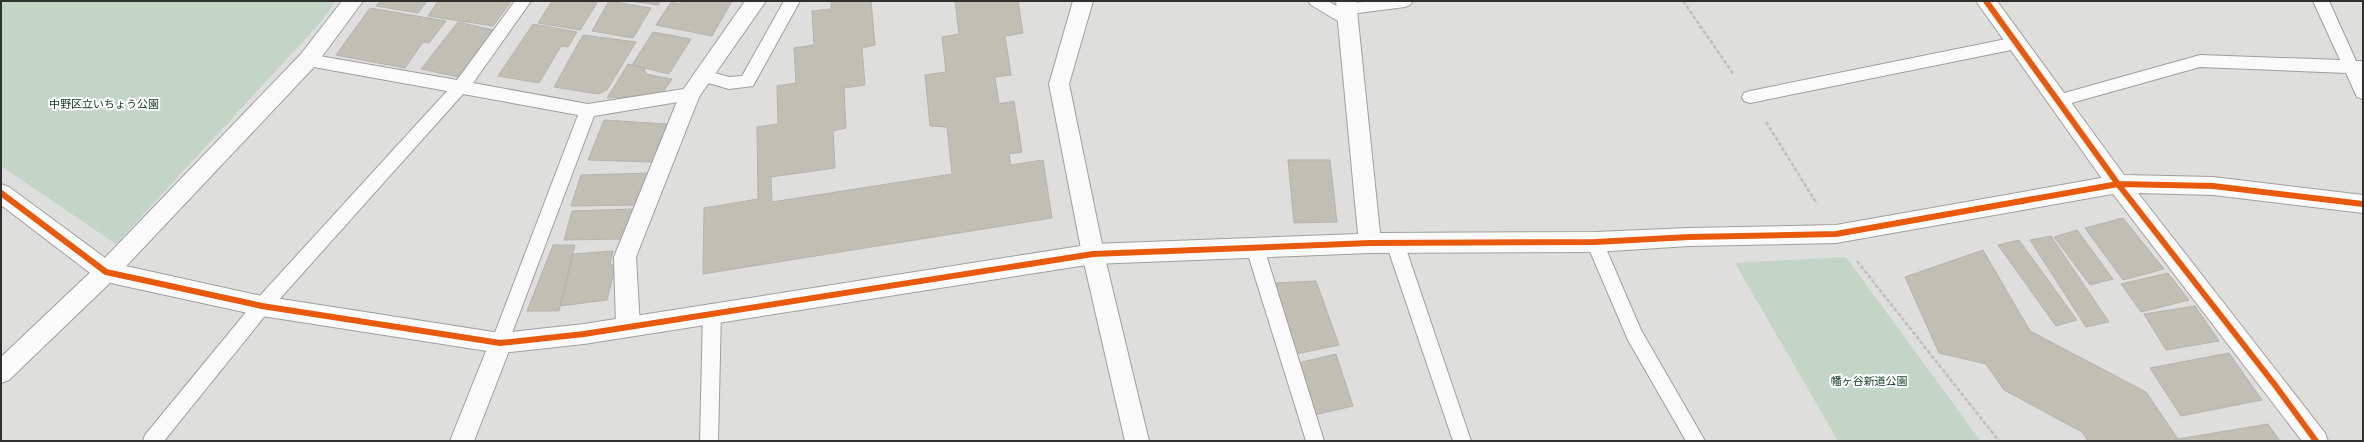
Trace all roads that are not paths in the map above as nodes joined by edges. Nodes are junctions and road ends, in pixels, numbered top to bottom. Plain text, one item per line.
1 (353, 1) edge
2 (523, 1) edge
3 (756, 1) edge
4 (792, 1) edge
5 (1083, 1) edge
6 (1316, 1) edge
7 (1405, 1) edge
8 (1986, 1) edge
9 (2321, 1) edge
10 (1347, 11) edge
11 (2016, 43) junction
12 (308, 60) junction
13 (2357, 66) edge
14 (704, 76) junction
15 (461, 86) junction
16 (2363, 92) edge
17 (690, 94) junction
18 (1750, 97) dead end
19 (2057, 101) junction
20 (588, 110) junction
21 (2118, 184) junction
22 (1, 193) edge
23 (2363, 204) edge
24 (1595, 242) junction
25 (1370, 243) junction
26 (1395, 243) junction
27 (1256, 248) junction
28 (1093, 254) junction
29 (106, 272) junction
30 (262, 306) junction
31 (712, 312) junction
32 (628, 326) junction
33 (500, 343) junction
34 (1, 372) edge
35 (152, 441) edge
36 (462, 441) edge
37 (709, 441) edge
38 (1137, 441) edge
39 (1315, 441) edge
40 (1462, 441) edge
41 (1696, 441) edge
42 (2316, 441) edge

1 - 12 street
2 - 15 lane
3 - 14 street
4 - 14 lane
5 - 28 street
6 - 10 lane
7 - 10 lane
8 - 11 street
9 - 13 lane
10 - 25 street
11 - 18 lane
11 - 19 street
12 - 15 lane
12 - 29 street
13 - 16 lane
13 - 19 lane
14 - 17 street
15 - 20 lane
15 - 30 lane
17 - 20 lane
17 - 32 street
19 - 21 street
20 - 33 lane
21 - 23 street
21 - 24 street
21 - 42 street
22 - 29 street
24 - 26 street
24 - 41 lane
25 - 26 street
25 - 27 street
26 - 40 lane
27 - 28 street
27 - 39 lane
28 - 31 street
28 - 38 street
29 - 30 street
29 - 34 street
30 - 33 street
30 - 35 lane
31 - 32 street
31 - 37 lane
32 - 33 street
33 - 36 street

